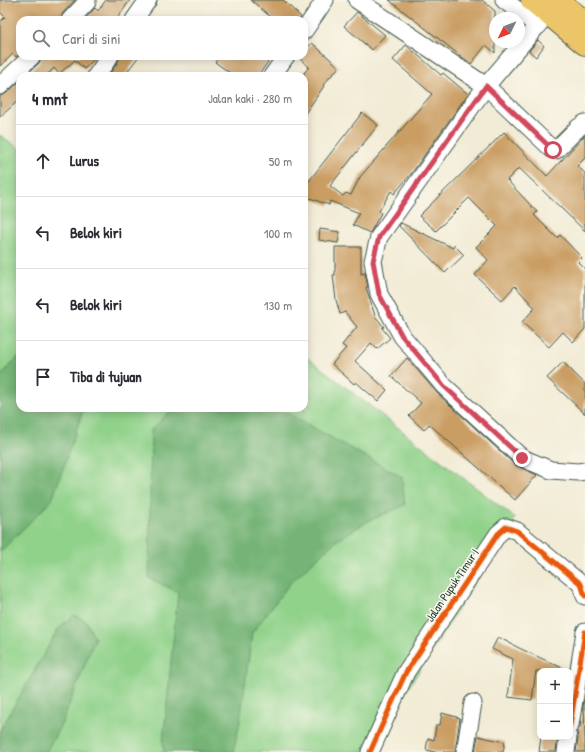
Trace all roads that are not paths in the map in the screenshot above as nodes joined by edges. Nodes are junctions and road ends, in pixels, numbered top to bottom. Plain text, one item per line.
1 (87, 0) edge
2 (148, 0) edge
3 (325, 0) edge
4 (357, 0) edge
5 (504, 0) edge
6 (550, 7) edge
7 (74, 16) edge
8 (137, 16) edge
9 (585, 22) edge
10 (308, 25) edge
11 (585, 44) edge
12 (28, 60) edge
13 (107, 60) edge
14 (283, 60) edge
15 (99, 72) edge
16 (275, 72) edge
17 (0, 86) edge
18 (486, 86) junction
19 (585, 123) edge
20 (585, 471) edge
21 (585, 596) edge
22 (585, 632) edge
23 (473, 703) dead end
24 (573, 706) edge
25 (568, 740) edge
26 (370, 752) edge
27 (465, 752) edge
28 (566, 752) edge

1 - 7 street
2 - 8 street
3 - 10 street
4 - 18 street
5 - 6 street
6 - 9 highway
6 - 11 highway
6 - 18 street
12 - 17 street
13 - 15 street
14 - 16 street
18 - 19 street
18 - 20 street
21 - 26 street, Jalan Pupuk Timur I
22 - 24 street
23 - 27 street
25 - 28 street

